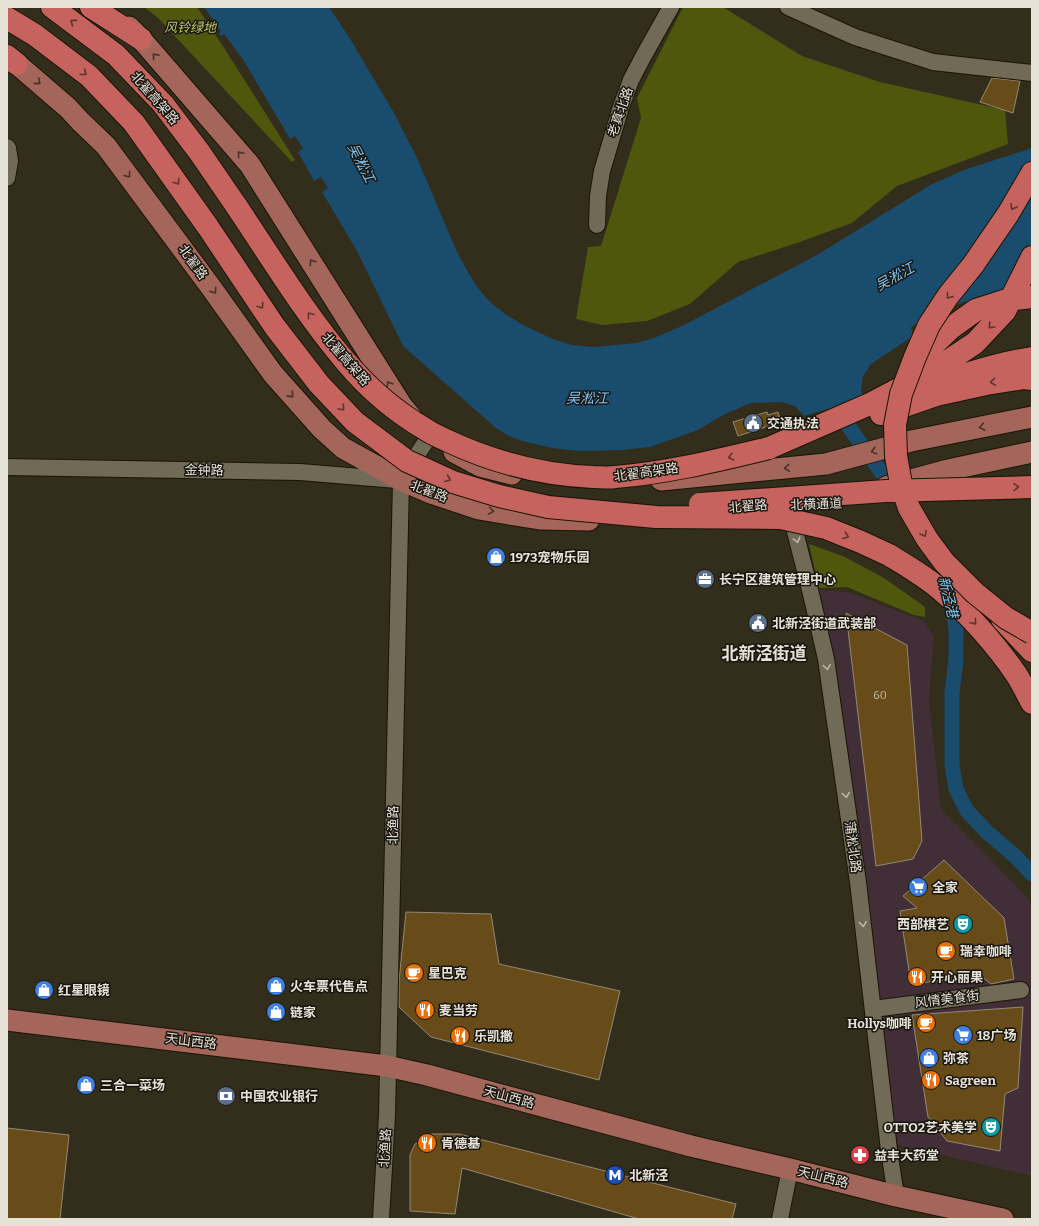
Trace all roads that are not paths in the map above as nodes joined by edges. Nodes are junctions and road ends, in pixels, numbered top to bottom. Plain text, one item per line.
1 (52, 7) edge
2 (91, 7) edge
3 (109, 7) edge
4 (671, 7) edge
5 (788, 7) edge
6 (7, 18) edge
7 (141, 39) junction
8 (10, 60) edge
9 (1032, 73) edge
10 (7, 147) edge
11 (1032, 173) edge
12 (7, 178) edge
13 (597, 225) dead end
14 (1032, 257) edge
15 (1032, 297) edge
16 (1032, 358) edge
17 (907, 378) junction
18 (1032, 378) edge
19 (1032, 417) edge
20 (428, 438) junction
21 (769, 448) junction
22 (1032, 452) edge
23 (7, 467) edge
24 (401, 480) junction
25 (1032, 487) edge
26 (788, 502) junction
27 (1032, 502) edge
28 (600, 512) junction
29 (975, 593) junction
30 (1032, 633) edge
31 (1032, 650) edge
32 (1032, 703) edge
33 (1021, 990) dead end
34 (873, 1009) junction
35 (7, 1020) edge
36 (387, 1066) junction
37 (790, 1169) junction
38 (896, 1196) junction
39 (381, 1219) edge
40 (780, 1219) edge
41 (1003, 1219) edge

21 -> 1 highway, 北翟高架路, bridge
2 - 7 highway
3 - 7 main road
4 - 13 street, 老真北路
5 - 9 street
6 -> 28 highway, bridge
20 -> 7 main road
8 -> 24 main road, 北翟路
10 - 12 street
11 -> 17 highway, bridge
14 -> 21 highway, bridge
15 - 17 highway, bridge
16 - 21 highway, bridge
17 -> 29 highway, bridge
18 -> 21 highway
19 -> 20 main road
20 - 24 street
22 - 26 main road, 北翟路, bridge
23 - 24 street, 金钟路
24 -> 26 main road, 北翟路
24 - 36 street, 北渔路
28 -> 25 highway, bridge
26 -> 34 street, 蒲淞北路
27 - 28 highway, 北横通道, bridge
28 -> 32 highway, bridge
29 - 30 highway, bridge
29 - 31 highway, bridge
33 - 34 street, 风情美食街
34 - 38 street, 蒲淞北路
35 - 36 main road, 天山西路
36 - 37 main road, 天山西路
36 - 39 street, 北渔路
37 - 38 main road, 天山西路
37 - 40 street
38 - 41 main road, 天山西路

